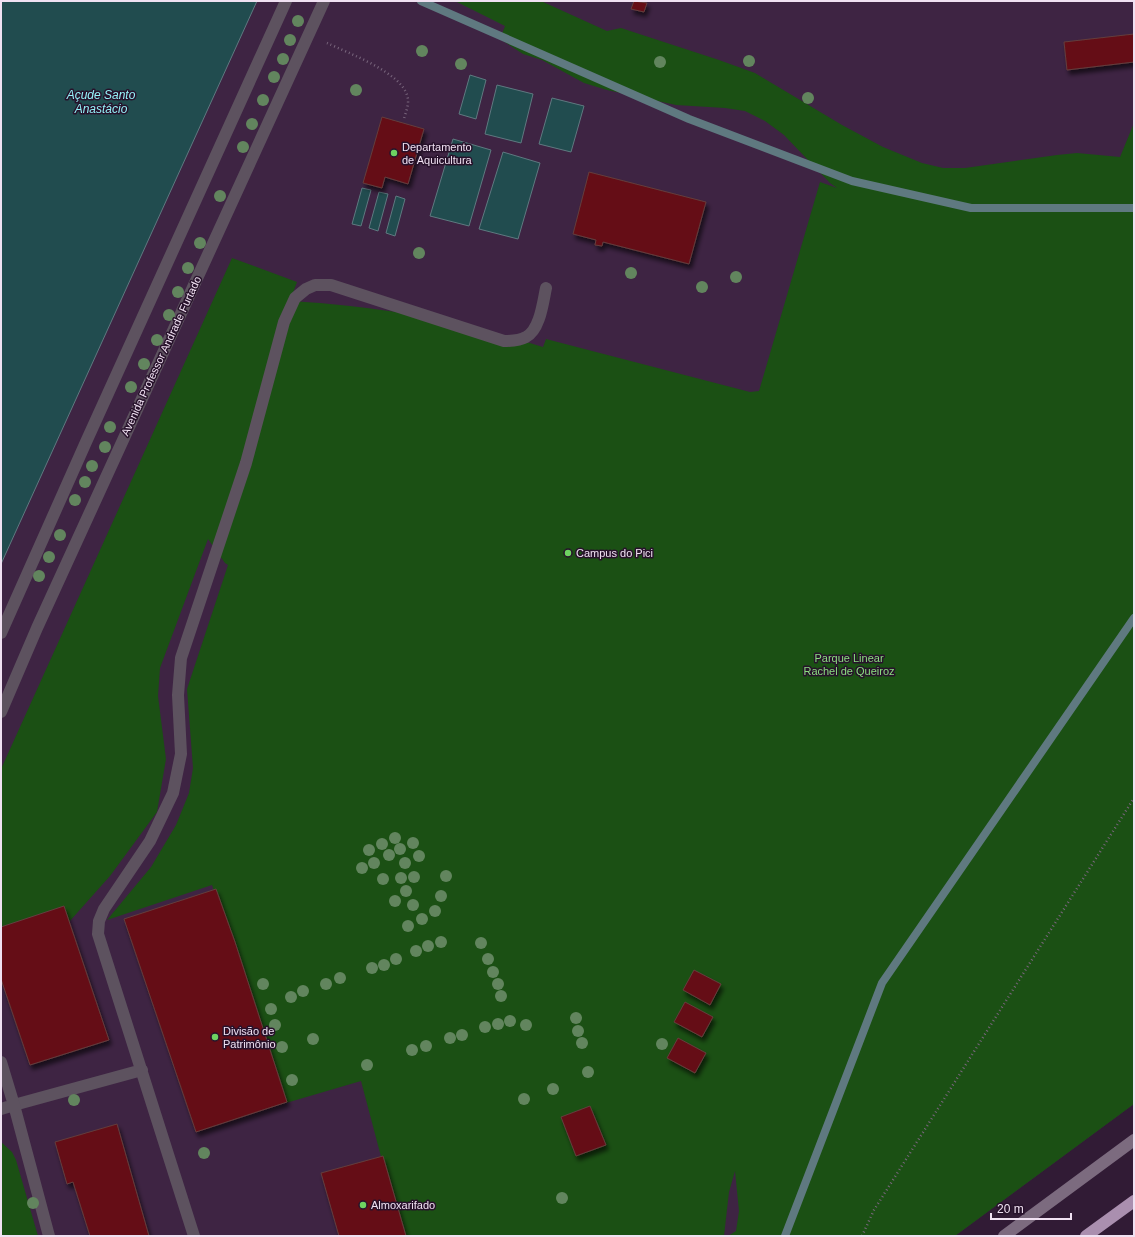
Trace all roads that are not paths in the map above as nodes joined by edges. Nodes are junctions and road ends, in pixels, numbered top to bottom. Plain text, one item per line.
1 (286, 1) edge
2 (324, 1) edge
3 (546, 288) dead end
4 (1, 634) edge
5 (1, 712) edge
6 (1, 1062) edge
7 (142, 1070) junction
8 (14, 1105) junction
9 (1, 1109) edge
10 (1134, 1140) edge
11 (1134, 1201) edge
12 (49, 1236) edge
13 (194, 1236) edge
14 (1004, 1236) edge
15 (1086, 1236) edge

1 - 4 street
2 - 5 street, Avenida Professor Andrade Furtado
3 - 7 street
6 - 8 street
7 - 8 street
7 - 13 street
8 - 9 street
8 - 12 street
10 - 14 main road
11 - 15 highway

